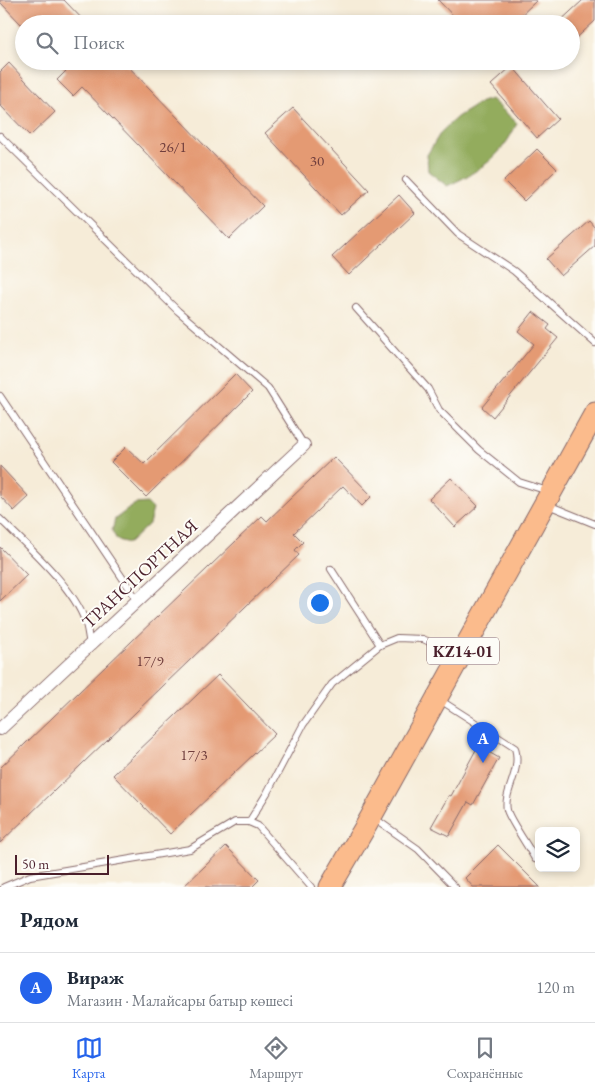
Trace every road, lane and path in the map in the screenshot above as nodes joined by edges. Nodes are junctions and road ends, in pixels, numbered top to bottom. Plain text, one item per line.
1 (0, 136) edge
2 (406, 180) dead end
3 (356, 308) dead end
4 (595, 344) edge
5 (0, 396) edge
6 (595, 414) edge
7 (304, 445) joint
8 (548, 498) junction
9 (0, 519) edge
10 (595, 524) edge
11 (331, 569) dead end
12 (138, 601) junction
13 (90, 645) junction
14 (380, 645) junction
15 (460, 657) junction
16 (437, 698) junction
17 (0, 729) edge
18 (371, 816) junction
19 (249, 822) junction
20 (535, 856) edge
21 (4, 887) edge
22 (311, 887) edge
23 (330, 887) edge
24 (455, 887) edge

1 - 7 lane
2 - 4 lane
3 - 8 lane
5 - 12 lane
6 - 8 highway, KZ14-01
7 - 12 street, ТРАНСПОРТНАЯ
8 - 10 lane
8 - 15 highway, KZ14-01
9 - 13 lane
11 - 14 lane
12 - 13 street, ТРАНСПОРТНАЯ
13 - 17 street, ТРАНСПОРТНАЯ
14 - 15 lane
14 - 19 lane
15 - 16 highway, KZ14-01
16 - 18 highway, KZ14-01
16 - 20 lane
18 - 23 highway, KZ14-01
18 - 24 lane
19 - 21 lane
19 - 22 lane

